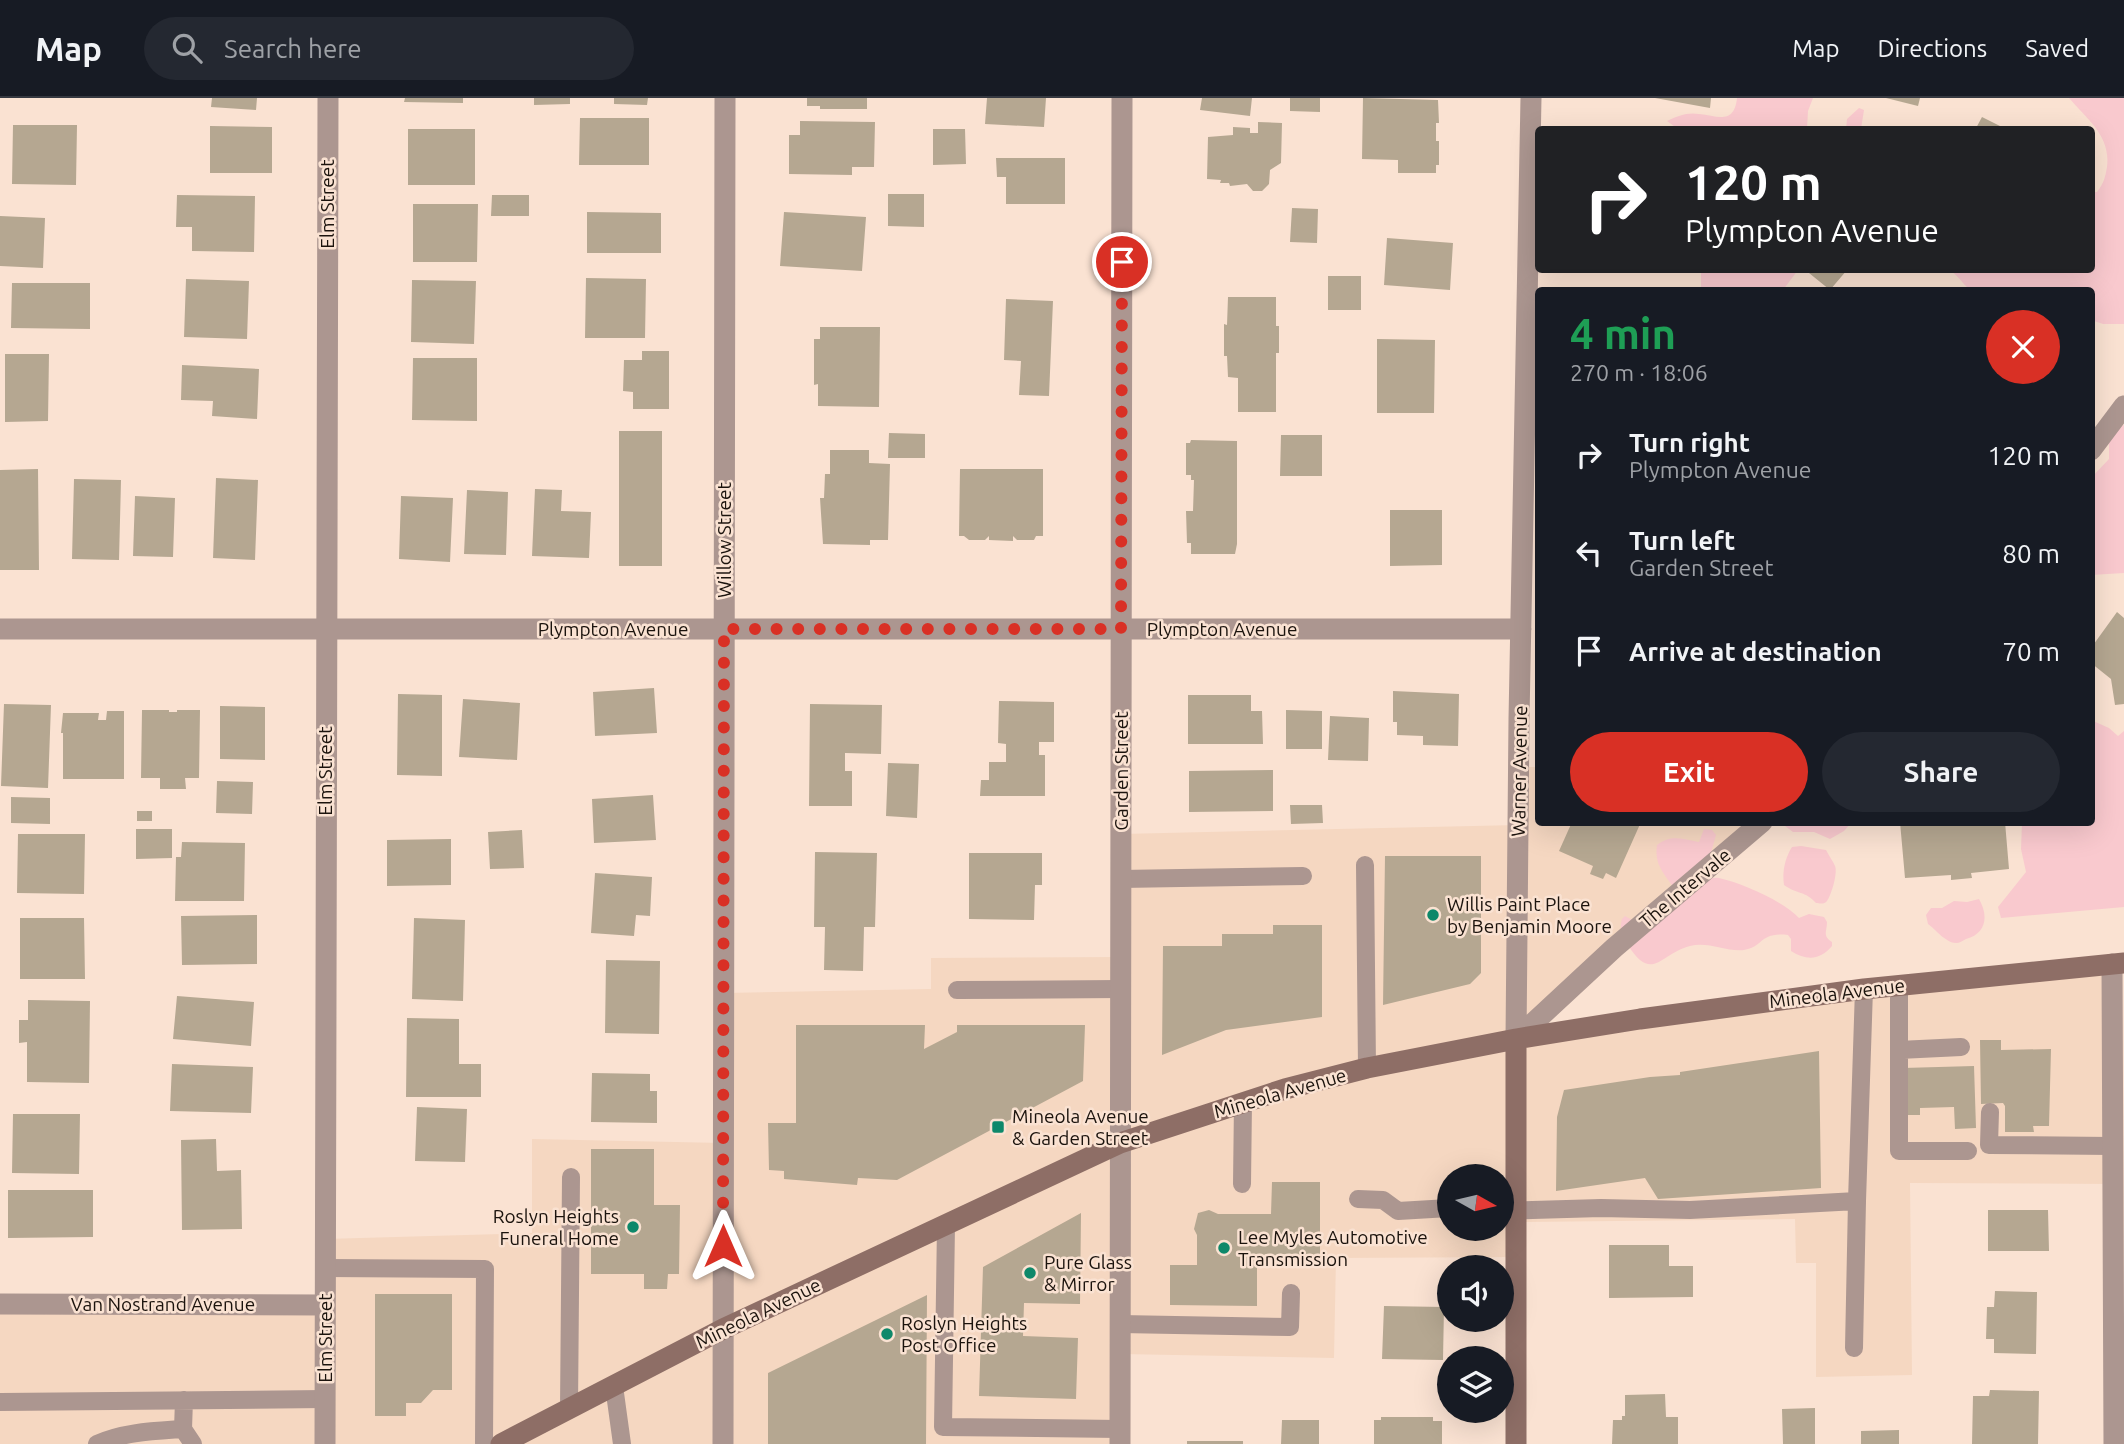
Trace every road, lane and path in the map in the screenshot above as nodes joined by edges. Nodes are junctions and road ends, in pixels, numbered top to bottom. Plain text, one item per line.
1 (328, 98) edge
2 (725, 98) edge
3 (1122, 98) edge
4 (1531, 98) edge
5 (2124, 406) edge
6 (2095, 445) edge
7 (326, 628) junction
8 (0, 629) edge
9 (724, 629) junction
10 (1121, 629) junction
11 (1521, 629) junction
12 (1757, 826) edge
13 (1365, 865) dead end
14 (1303, 876) dead end
15 (1121, 879) junction
16 (2118, 964) edge
17 (1899, 985) junction
18 (1121, 989) junction
19 (1864, 989) junction
20 (957, 990) dead end
21 (1516, 1039) junction
22 (1961, 1047) dead end
23 (1899, 1050) junction
24 (1367, 1069) junction
25 (1243, 1102) junction
26 (1990, 1112) dead end
27 (1121, 1143) junction
28 (2113, 1146) junction
29 (1968, 1151) dead end
30 (1511, 1164) edge
31 (571, 1177) dead end
32 (1242, 1184) dead end
33 (1358, 1199) dead end
34 (1857, 1200) junction
35 (1437, 1209) edge
36 (1514, 1211) edge
37 (947, 1224) junction
38 (1510, 1241) edge
39 (325, 1268) junction
40 (1291, 1293) dead end
41 (0, 1304) edge
42 (325, 1305) junction
43 (1120, 1324) junction
44 (723, 1329) junction
45 (1854, 1348) dead end
46 (614, 1386) junction
47 (325, 1399) junction
48 (184, 1400) junction
49 (0, 1402) edge
50 (569, 1409) junction
51 (188, 1436) edge
52 (1120, 1437) edge
53 (97, 1444) edge
54 (325, 1444) edge
55 (484, 1444) edge
56 (501, 1444) edge
57 (622, 1444) edge
58 (723, 1444) edge
59 (1516, 1444) edge
60 (2114, 1444) edge

1 - 7 street, Elm Street
2 - 9 street, Willow Street
3 - 10 street, Garden Street
4 - 11 street, Warner Avenue
5 - 6 street
7 - 8 street, Plympton Avenue
7 - 9 street, Plympton Avenue
7 - 39 street, Elm Street
9 - 10 street, Plympton Avenue
9 - 44 street, Willow Street
10 - 11 street, Plympton Avenue
10 - 15 street, Garden Street
11 - 21 street, Warner Avenue
12 - 21 street, The Intervale
13 - 24 lane
14 - 15 lane
15 - 18 street, Garden Street
16 - 17 main road, Mineola Avenue
16 - 28 street
17 - 19 main road, Mineola Avenue
17 - 23 lane
18 - 20 lane
18 - 27 street, Garden Street
19 - 21 main road, Mineola Avenue
19 - 34 lane
21 - 24 main road, Mineola Avenue
21 - 30 main road, Warner Avenue
22 - 23 lane
23 - 29 lane
24 - 25 main road, Mineola Avenue
25 - 27 main road, Mineola Avenue
25 - 32 lane
26 - 28 lane
27 - 37 main road, Mineola Avenue
27 - 43 street, Garden Street
28 - 60 street
31 - 50 lane
33 - 35 lane
34 - 36 lane
34 - 45 lane
37 - 44 main road, Mineola Avenue
37 - 52 lane
38 - 59 main road, Warner Avenue
39 - 42 street, Elm Street
39 - 55 lane
40 - 43 lane
41 - 42 street, Van Nostrand Avenue
42 - 47 street, Elm Street
43 - 52 street, Garden Street
44 - 46 main road, Mineola Avenue
44 - 58 street, Willow Street
46 - 50 main road, Mineola Avenue
46 - 57 lane
47 - 48 lane
47 - 54 street, Elm Street
48 - 49 lane
48 - 51 lane
50 - 56 main road, Mineola Avenue
51 - 53 lane

